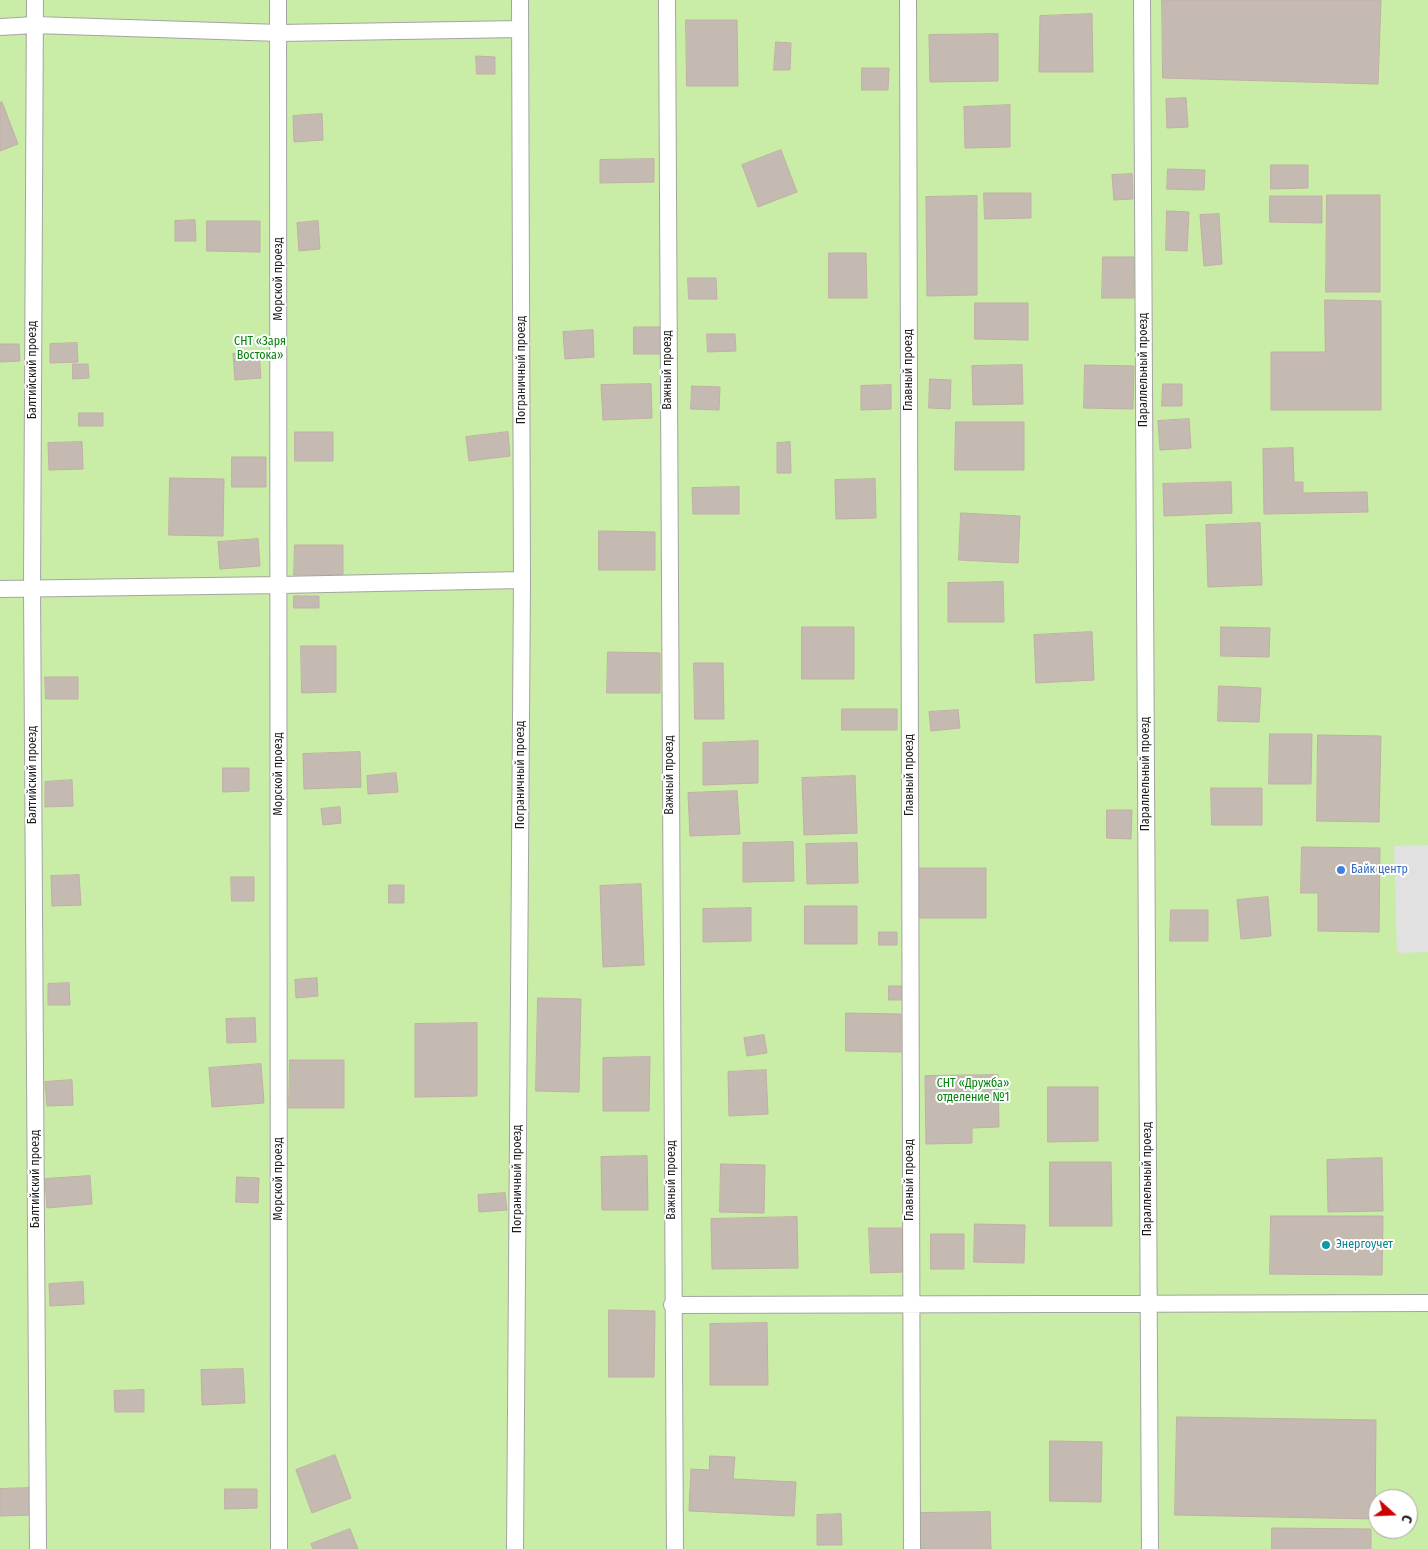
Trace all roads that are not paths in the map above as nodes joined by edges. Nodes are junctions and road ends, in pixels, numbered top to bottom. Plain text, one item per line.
1 (35, 0) edge
2 (278, 0) edge
3 (520, 0) edge
4 (667, 0) edge
5 (908, 0) edge
6 (1142, 0) edge
7 (35, 25) junction
8 (0, 27) edge
9 (520, 29) junction
10 (280, 33) junction
11 (522, 580) junction
12 (279, 585) junction
13 (32, 588) junction
14 (0, 589) edge
15 (1428, 1303) edge
16 (911, 1304) junction
17 (1149, 1304) junction
18 (672, 1305) junction
19 (38, 1549) edge
20 (279, 1549) edge
21 (515, 1549) edge
22 (675, 1549) edge
23 (912, 1549) edge
24 (1150, 1549) edge

1 - 7 lane, Балтийский проезд
2 - 10 lane, Морской проезд
3 - 9 lane, Пограничный проезд
4 - 18 lane, Важный проезд
5 - 16 lane, Главный проезд
6 - 17 lane, Параллельный проезд
7 - 8 lane
7 - 10 lane
7 - 13 lane, Балтийский проезд
9 - 10 lane
9 - 11 lane, Пограничный проезд
10 - 12 lane, Морской проезд
11 - 12 lane
11 - 21 lane, Пограничный проезд
12 - 13 lane
12 - 20 lane, Морской проезд
13 - 14 lane
13 - 19 lane, Балтийский проезд
15 - 17 lane
16 - 17 lane
16 - 18 lane
16 - 23 lane, Главный проезд
17 - 24 lane, Параллельный проезд
18 - 22 lane, Важный проезд

